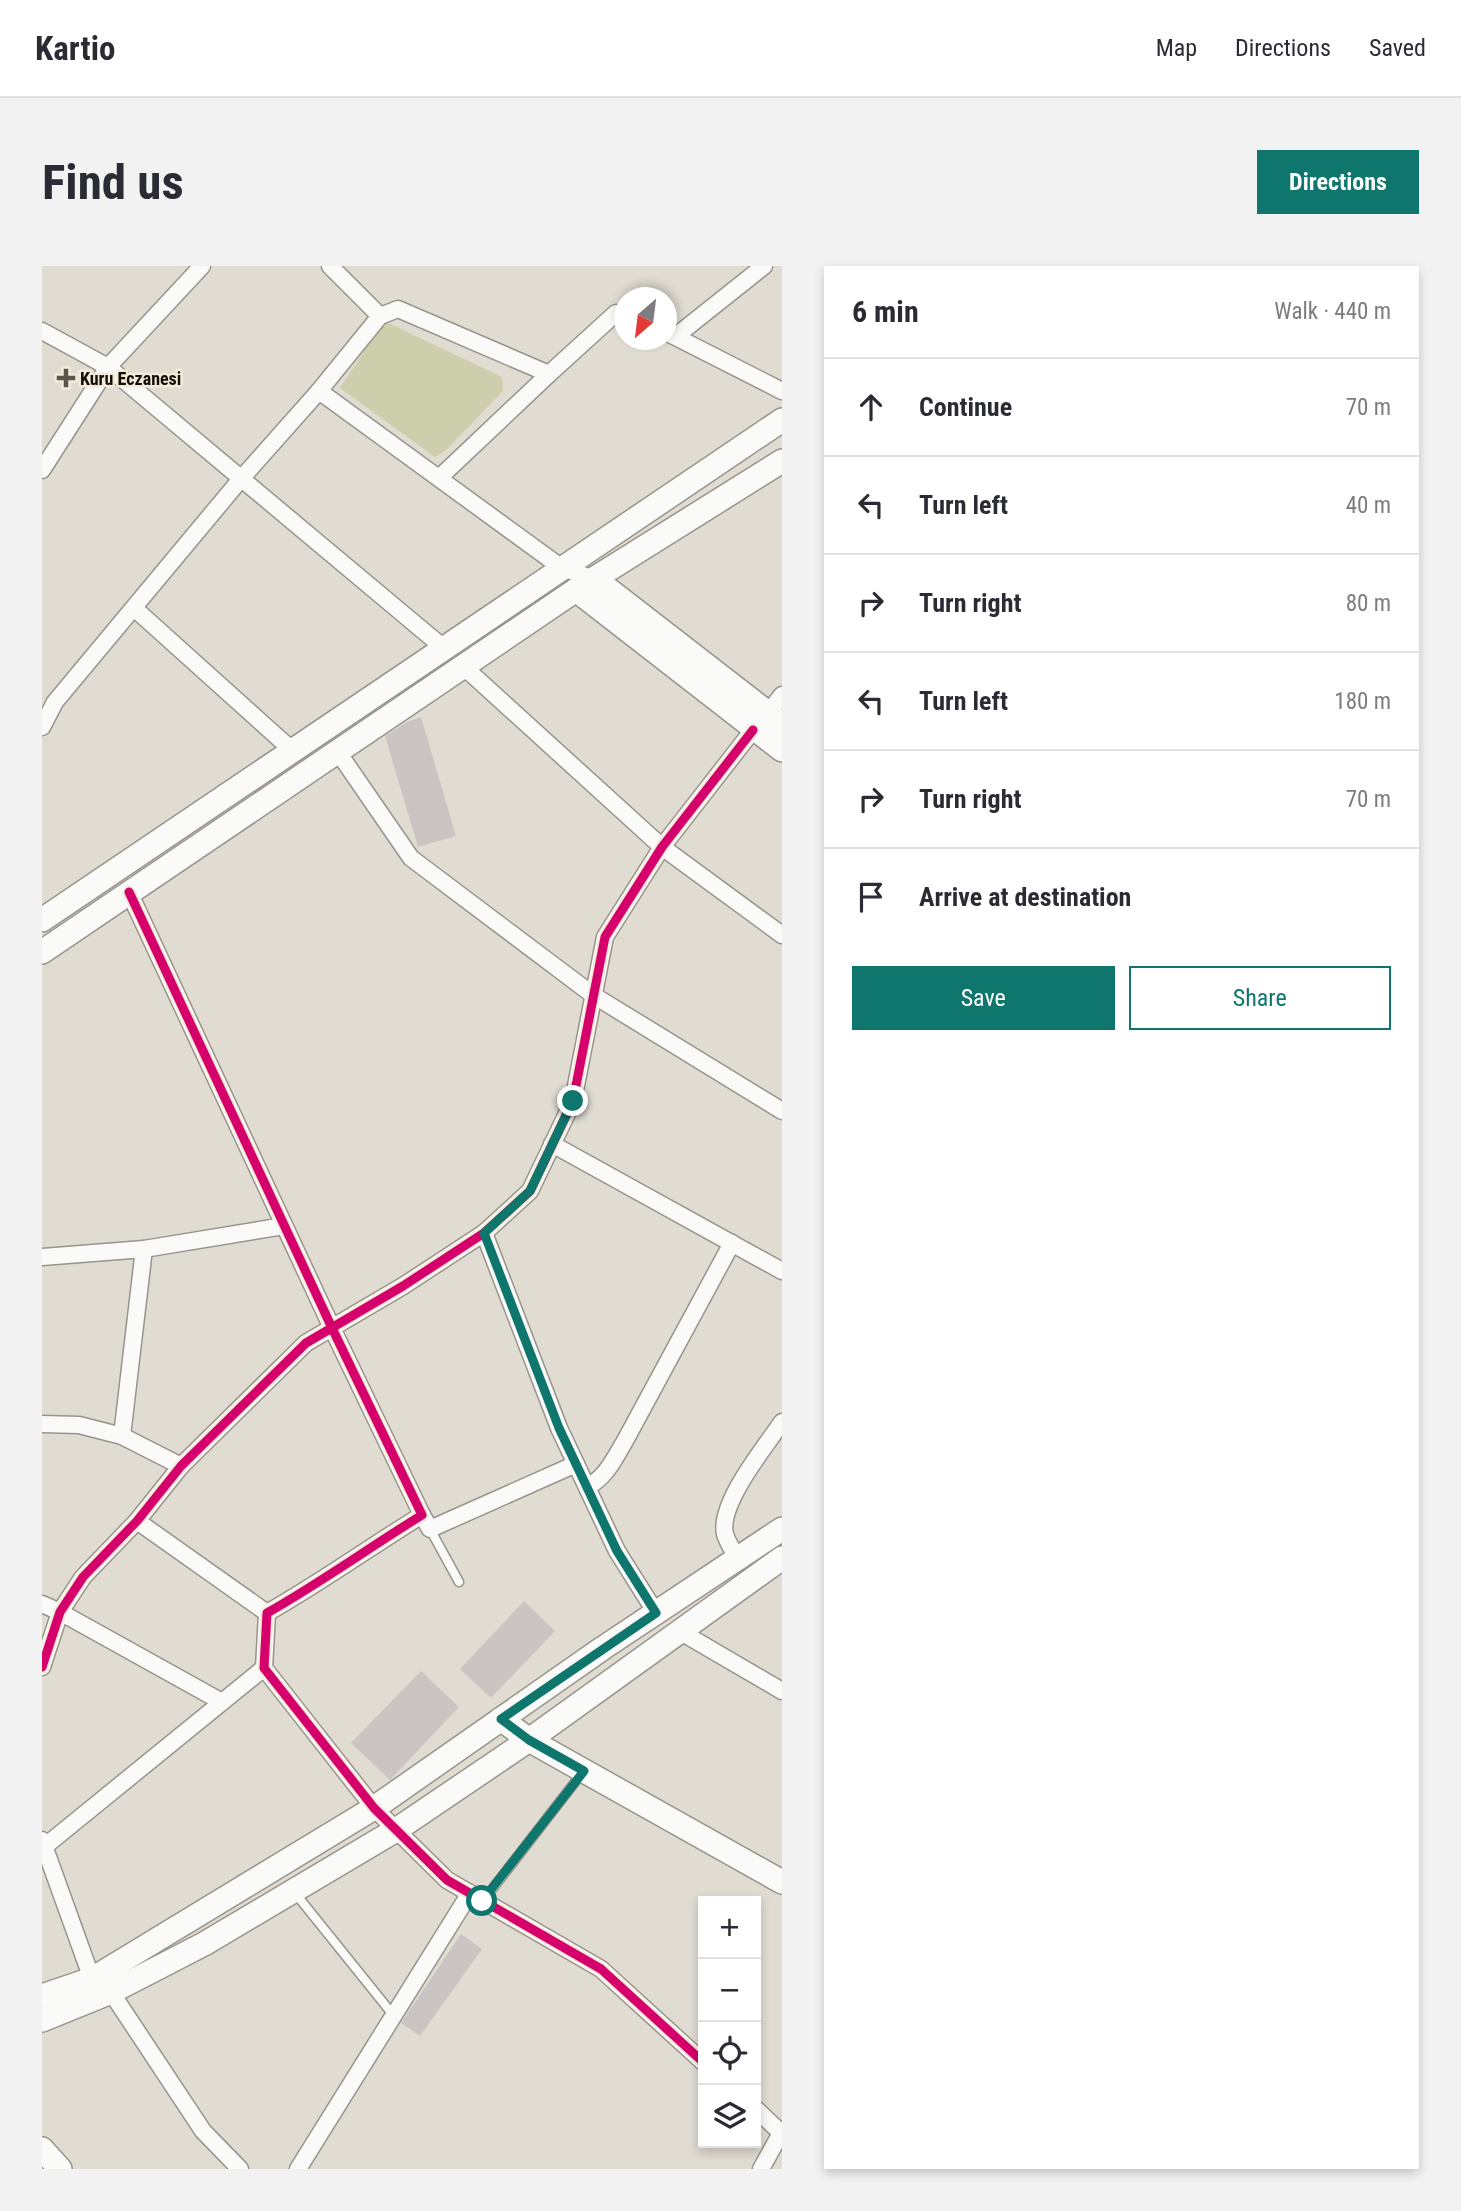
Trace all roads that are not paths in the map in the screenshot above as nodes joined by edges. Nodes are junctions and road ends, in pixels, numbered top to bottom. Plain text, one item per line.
1 (201, 266) edge
2 (330, 266) edge
3 (764, 266) edge
4 (614, 315) edge
5 (380, 316) junction
6 (677, 330) edge
7 (42, 331) edge
8 (677, 337) edge
9 (108, 367) junction
10 (549, 374) junction
11 (319, 391) junction
12 (782, 391) edge
13 (782, 420) edge
14 (782, 461) edge
15 (42, 470) edge
16 (439, 478) junction
17 (240, 480) junction
18 (562, 568) junction
19 (586, 585) junction
20 (134, 608) junction
21 (445, 649) junction
22 (464, 667) junction
23 (782, 695) edge
24 (767, 722) edge
25 (42, 727) edge
26 (782, 750) edge
27 (293, 751) junction
28 (338, 752) junction
29 (662, 847) junction
30 (129, 892) junction
31 (42, 919) edge
32 (782, 935) edge
33 (42, 952) edge
34 (593, 995) junction
35 (782, 1111) edge
36 (552, 1144) junction
37 (284, 1226) junction
38 (484, 1233) junction
39 (732, 1243) junction
40 (144, 1249) junction
41 (42, 1257) edge
42 (782, 1271) edge
43 (332, 1328) junction
44 (782, 1422) edge
45 (42, 1424) edge
46 (122, 1436) junction
47 (576, 1464) junction
48 (181, 1466) junction
49 (587, 1487) junction
50 (137, 1521) junction
51 (426, 1522) junction
52 (782, 1529) edge
53 (782, 1558) edge
54 (738, 1559) junction
55 (459, 1582) dead end
56 (42, 1604) edge
57 (60, 1612) junction
58 (267, 1613) junction
59 (656, 1613) junction
60 (681, 1632) junction
61 (42, 1667) edge
62 (264, 1668) junction
63 (782, 1691) edge
64 (222, 1702) junction
65 (501, 1719) junction
66 (529, 1740) junction
67 (584, 1771) junction
68 (374, 1808) junction
69 (396, 1830) junction
70 (43, 1844) edge
71 (782, 1882) edge
72 (294, 1891) junction
73 (476, 1897) junction
74 (92, 1979) junction
75 (111, 1992) junction
76 (42, 1996) edge
77 (394, 2016) junction
78 (42, 2020) edge
79 (698, 2057) edge
80 (761, 2113) edge
81 (782, 2132) edge
82 (42, 2149) edge
83 (60, 2169) edge
84 (240, 2169) edge
85 (298, 2169) edge
86 (761, 2169) edge

1 - 9 street
2 - 5 street
3 - 6 street
4 - 10 street
5 - 10 street
5 - 11 street
7 - 9 street
8 - 12 street
9 - 15 street
9 - 17 street
10 - 16 street
11 - 16 street
11 - 17 street
13 - 18 street
14 - 19 street
16 - 18 street
17 - 20 street
17 - 21 street
18 - 19 street
18 - 21 street
19 - 22 street
19 - 24 street
20 - 25 street
20 - 27 street
21 - 27 street
22 - 28 street
22 - 29 street
23 - 24 street
24 - 26 street
24 - 29 street
27 - 31 street
28 - 30 street
28 - 34 street
29 - 32 street
29 - 34 street
30 - 33 street
30 - 37 street
34 - 35 street
34 - 36 street
36 - 38 street
36 - 39 street
37 - 40 street
37 - 43 street
38 - 43 street
38 - 47 street
39 - 42 street
39 - 49 street
40 - 41 street
40 - 46 street
43 - 48 street
43 - 51 street
44 - 54 street
45 - 46 street
46 - 48 street
47 - 49 street
47 - 51 street
48 - 50 street
49 - 59 street
50 - 57 street
50 - 58 street
51 - 55 lane
51 - 58 street
52 - 54 street
53 - 60 street
54 - 59 street
56 - 57 street
57 - 61 street
57 - 64 street
58 - 62 street
59 - 65 street
60 - 63 street
60 - 66 street
62 - 64 street
62 - 68 street
64 - 70 street
65 - 66 street
65 - 68 street
66 - 67 street
66 - 69 street
67 - 71 street
67 - 73 lane
68 - 69 street
68 - 74 street
69 - 72 street
69 - 73 street
70 - 74 street
72 - 75 street
72 - 77 lane
73 - 77 street
73 - 79 street
74 - 76 street
75 - 78 street
75 - 84 street
77 - 85 street
80 - 81 street
81 - 86 street
82 - 83 street

